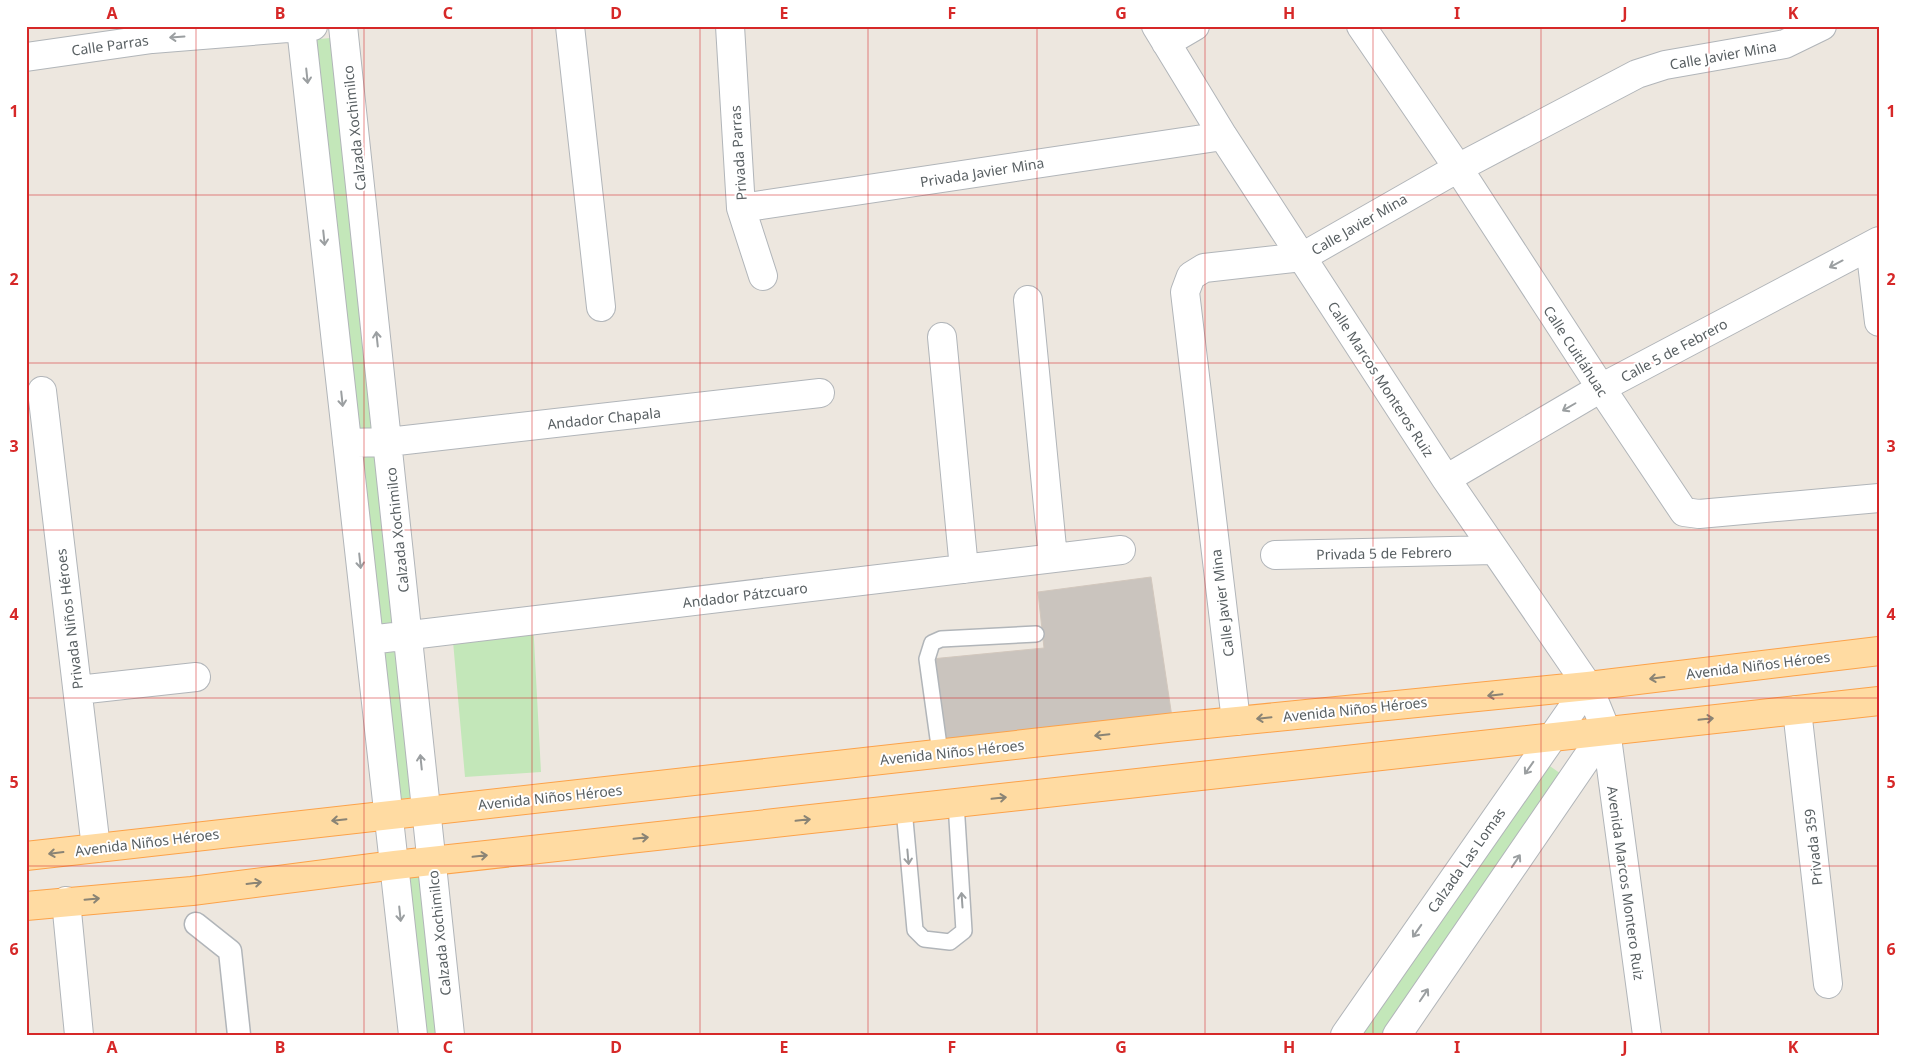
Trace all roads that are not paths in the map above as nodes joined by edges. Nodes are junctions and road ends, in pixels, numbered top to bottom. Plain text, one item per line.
1 (343, 26) edge
2 (570, 26) edge
3 (730, 26) edge
4 (1195, 26) edge
5 (1361, 26) edge
6 (1822, 26) edge
7 (307, 27) edge
8 (1161, 34) edge
9 (26, 57) edge
10 (1223, 136) junction
11 (357, 154) junction
12 (315, 155) junction
13 (1458, 168) junction
14 (741, 208) junction
15 (1874, 244) edge
16 (1302, 257) junction
17 (763, 276) dead end
18 (372, 292) junction
19 (331, 296) junction
20 (1028, 300) dead end
21 (601, 307) dead end
22 (1879, 322) edge
23 (942, 337) dead end
24 (1600, 388) junction
25 (42, 391) dead end
26 (820, 393) dead end
27 (388, 442) junction
28 (347, 443) junction
29 (1446, 479) junction
30 (1879, 498) edge
31 (1121, 550) dead end
32 (1494, 550) junction
33 (1275, 554) dead end
34 (1053, 558) junction
35 (964, 569) junction
36 (1036, 634) dead end
37 (408, 636) junction
38 (369, 640) junction
39 (1879, 650) edge
40 (196, 676) dead end
41 (1588, 686) junction
42 (78, 690) junction
43 (1879, 701) edge
44 (1797, 710) junction
45 (1236, 721) junction
46 (1606, 730) junction
47 (1551, 737) junction
48 (940, 753) junction
49 (956, 803) junction
50 (904, 809) junction
51 (427, 810) junction
52 (388, 815) junction
53 (96, 848) junction
54 (26, 856) edge
55 (432, 861) junction
56 (395, 865) junction
57 (66, 901) junction
58 (26, 906) edge
59 (196, 924) dead end
60 (1828, 984) dead end
61 (79, 1035) edge
62 (239, 1035) edge
63 (413, 1035) edge
64 (450, 1035) edge
65 (1345, 1035) edge
66 (1397, 1035) edge
67 (1647, 1035) edge

1 - 11 street, Calzada Xochimilco
2 - 21 street
3 - 14 street, Privada Parras
4 - 8 street
5 - 13 street, Calle Cuitláhuac
6 - 13 street, Calle Javier Mina
7 -> 9 street, Calle Parras
7 -> 12 street
8 - 10 street, Calle Marcos Monteros Ruiz
10 - 14 street, Privada Javier Mina
10 - 16 street, Calle Marcos Monteros Ruiz
11 - 12 street
11 - 18 street, Calzada Xochimilco
12 -> 19 street
13 - 16 street, Calle Javier Mina
13 - 24 street, Calle Cuitláhuac
14 - 17 street, Privada Parras
15 - 22 street
15 -> 24 street, Calle 5 de Febrero
16 - 29 street, Calle Marcos Monteros Ruiz
16 - 45 street, Calle Javier Mina
18 - 19 street
27 -> 18 street, Calzada Xochimilco
19 -> 28 street
20 - 34 street
23 - 35 street
24 -> 29 street, Calle 5 de Febrero
24 - 30 street, Calle Cuitláhuac
25 - 42 street, Privada Niños Héroes
26 - 27 street, Andador Chapala
27 - 28 street, Andador Chapala
27 - 37 street, Calzada Xochimilco
28 -> 38 street
29 - 32 street, Calle Marcos Monteros Ruiz
31 - 34 street, Andador Pátzcuaro
32 - 33 street, Privada 5 de Febrero
32 - 41 street, Calle Marcos Monteros Ruiz
34 - 35 street, Andador Pátzcuaro
35 - 37 street, Andador Pátzcuaro
36 - 48 lane
37 - 38 street, Andador Pátzcuaro
51 -> 37 street, Calzada Xochimilco
38 - 52 street
39 -> 41 main road, Avenida Niños Héroes
40 - 42 street
41 -> 45 main road, Avenida Niños Héroes
41 - 46 street, Calle Marcos Monteros Ruiz
41 - 47 street, Calzada Las Lomas
42 - 53 street, Privada Niños Héroes
43 - 44 main road
46 -> 44 main road
44 - 60 street, Privada 359
45 -> 48 main road, Avenida Niños Héroes
46 - 47 main road
66 -> 46 street
46 - 67 street, Avenida Marcos Montero Ruiz
49 -> 47 main road
47 -> 65 street, Calzada Las Lomas
48 - 51 main road, Avenida Niños Héroes
49 - 50 main road
50 -> 49 lane
55 -> 50 main road
51 - 52 main road, Avenida Niños Héroes
51 - 55 street, Calzada Xochimilco
52 -> 53 main road, Avenida Niños Héroes
52 - 56 street
53 -> 54 main road, Avenida Niños Héroes
55 - 56 main road
55 - 64 street, Calzada Xochimilco
57 -> 56 main road
56 -> 63 street
57 - 58 main road
57 - 61 street
59 - 62 street

